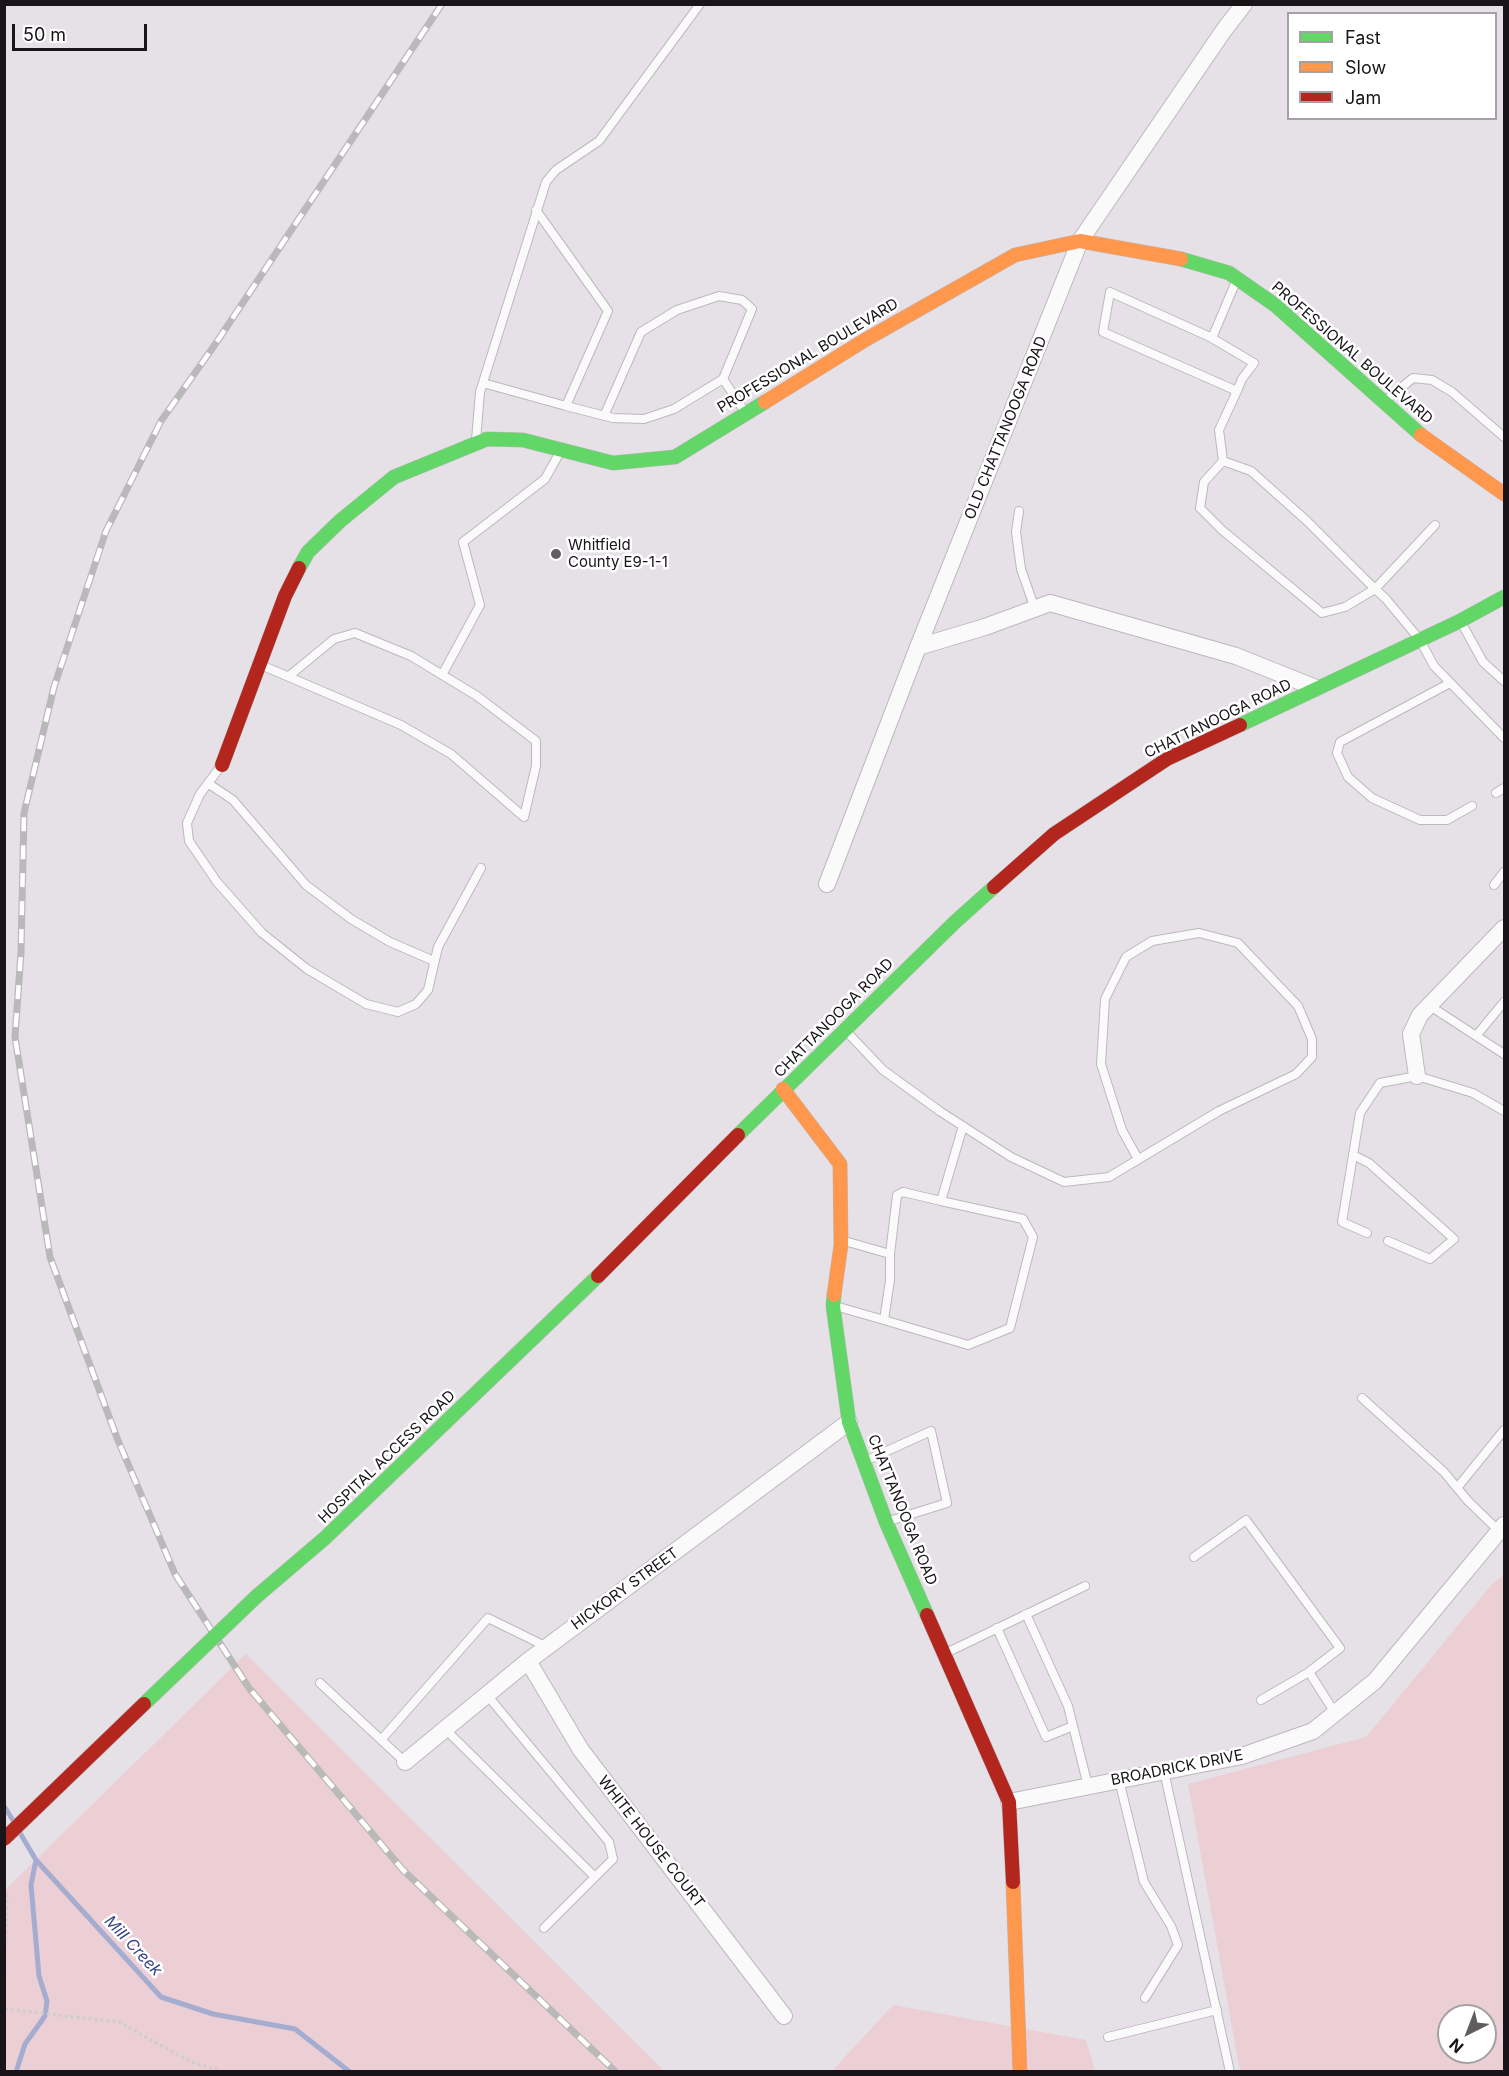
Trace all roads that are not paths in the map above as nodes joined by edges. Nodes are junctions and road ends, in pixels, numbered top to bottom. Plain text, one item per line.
1 (700, 4) edge
2 (1245, 4) edge
3 (536, 210) junction
4 (1080, 241) junction
5 (1238, 279) junction
6 (1212, 338) junction
7 (723, 379) junction
8 (483, 383) junction
9 (1237, 391) junction
10 (1384, 402) junction
11 (566, 406) junction
12 (745, 413) junction
13 (604, 416) junction
14 (1504, 437) edge
15 (476, 444) junction
16 (562, 449) junction
17 (1224, 461) junction
18 (1504, 494) edge
19 (1019, 511) dead end
20 (1435, 525) dead end
21 (1375, 589) junction
22 (1504, 597) edge
23 (1035, 609) junction
24 (1460, 621) junction
25 (1420, 640) junction
26 (918, 647) junction
27 (258, 663) junction
28 (442, 675) junction
29 (289, 676) junction
30 (1504, 681) edge
31 (1450, 683) junction
32 (1316, 688) junction
33 (1504, 738) edge
34 (222, 765) joint
35 (209, 784) junction
36 (1504, 788) edge
37 (1496, 793) dead end
38 (1472, 806) dead end
39 (481, 868) dead end
40 (1504, 872) edge
41 (827, 884) dead end
42 (1494, 885) dead end
43 (1504, 928) edge
44 (434, 961) junction
45 (1504, 1002) edge
46 (1430, 1006) junction
47 (844, 1029) junction
48 (1476, 1036) junction
49 (1504, 1054) edge
50 (1417, 1076) junction
51 (783, 1089) junction
52 (1504, 1111) edge
53 (963, 1126) junction
54 (1353, 1155) junction
55 (1138, 1159) junction
56 (940, 1201) junction
57 (1367, 1233) dead end
58 (841, 1240) junction
59 (1388, 1241) dead end
60 (890, 1254) junction
61 (833, 1305) junction
62 (884, 1320) junction
63 (1362, 1398) dead end
64 (849, 1422) junction
65 (1504, 1430) edge
66 (864, 1462) junction
67 (1457, 1488) junction
68 (886, 1522) junction
69 (1502, 1528) edge
70 (1194, 1557) dead end
71 (1085, 1586) dead end
72 (1026, 1614) junction
73 (997, 1629) junction
74 (547, 1647) junction
75 (944, 1654) junction
76 (528, 1661) junction
77 (1310, 1672) junction
78 (320, 1683) dead end
79 (487, 1695) junction
80 (1261, 1700) dead end
81 (1335, 1713) junction
82 (1073, 1726) junction
83 (445, 1729) junction
84 (381, 1740) junction
85 (405, 1762) joint
86 (1164, 1770) junction
87 (1118, 1780) junction
88 (1088, 1786) junction
89 (1009, 1802) junction
90 (4, 1839) edge
91 (595, 1877) junction
92 (544, 1928) dead end
93 (1145, 1998) dead end
94 (1216, 2010) junction
95 (784, 2016) dead end
96 (1108, 2037) dead end
97 (1020, 2072) edge
98 (1230, 2072) edge

1 - 3 lane
2 - 4 street, OLD CHATTANOOGA ROAD
3 - 8 lane
3 - 11 lane
4 - 5 street, PROFESSIONAL BOULEVARD
4 - 12 street, PROFESSIONAL BOULEVARD
4 - 26 street, OLD CHATTANOOGA ROAD
5 - 6 lane
5 - 10 street, PROFESSIONAL BOULEVARD
6 - 9 lane
6 - 9 lane
7 - 12 lane
7 - 13 lane
7 - 13 lane
8 - 11 lane
8 - 15 lane
9 - 17 lane
10 - 14 lane
10 - 18 street, PROFESSIONAL BOULEVARD
11 - 13 lane
12 - 16 street, PROFESSIONAL BOULEVARD
15 - 16 street, PROFESSIONAL BOULEVARD
15 - 27 street, PROFESSIONAL BOULEVARD
16 - 28 lane
17 - 21 lane
17 - 21 lane
19 - 23 lane
20 - 21 lane
21 - 25 lane
22 - 24 street, CHATTANOOGA ROAD
23 - 26 street
23 - 32 street
24 - 25 street, CHATTANOOGA ROAD
24 - 30 lane
25 - 31 lane
25 - 32 street, CHATTANOOGA ROAD
26 - 41 street, OLD CHATTANOOGA ROAD
27 - 29 lane
27 - 34 street, PROFESSIONAL BOULEVARD
28 - 29 lane
28 - 29 lane
31 - 33 lane
31 - 38 lane
32 - 47 street, CHATTANOOGA ROAD
34 - 35 lane
35 - 44 lane
35 - 44 lane
36 - 37 lane
39 - 44 lane
40 - 42 lane
43 - 46 street
45 - 48 lane
46 - 48 lane
46 - 50 street
47 - 51 street, CHATTANOOGA ROAD
47 - 53 lane
48 - 49 lane
50 - 52 lane
50 - 54 lane
51 - 58 street, CHATTANOOGA ROAD
51 - 90 street, HOSPITAL ACCESS ROAD, bridge
53 - 55 lane
53 - 56 lane
54 - 57 lane
54 - 59 lane
55 - 55 lane
56 - 60 lane
56 - 62 lane
58 - 60 lane
58 - 61 street, CHATTANOOGA ROAD
60 - 62 lane
61 - 62 lane
61 - 64 street, CHATTANOOGA ROAD
63 - 67 lane
64 - 66 street, CHATTANOOGA ROAD
64 - 74 street, HICKORY STREET
65 - 67 lane
66 - 68 street, CHATTANOOGA ROAD
66 - 68 lane
67 - 69 lane
68 - 75 street, CHATTANOOGA ROAD
69 - 81 street, BROADRICK DRIVE
70 - 77 lane
71 - 72 lane
72 - 73 lane
72 - 82 lane
73 - 75 lane
73 - 82 lane
74 - 76 street, HICKORY STREET
74 - 84 lane
75 - 89 street, CHATTANOOGA ROAD
76 - 79 street, HICKORY STREET
76 - 95 street, WHITE HOUSE COURT
77 - 80 lane
77 - 81 lane
78 - 84 lane
79 - 83 street, HICKORY STREET
79 - 91 lane
81 - 86 street, BROADRICK DRIVE
82 - 88 lane
83 - 85 street, HICKORY STREET
83 - 91 lane
84 - 85 lane
86 - 87 street, BROADRICK DRIVE
86 - 94 lane
87 - 88 street, BROADRICK DRIVE
87 - 93 lane
88 - 89 street, BROADRICK DRIVE
89 - 97 street, CHATTANOOGA ROAD
91 - 92 lane
94 - 96 lane
94 - 98 lane

